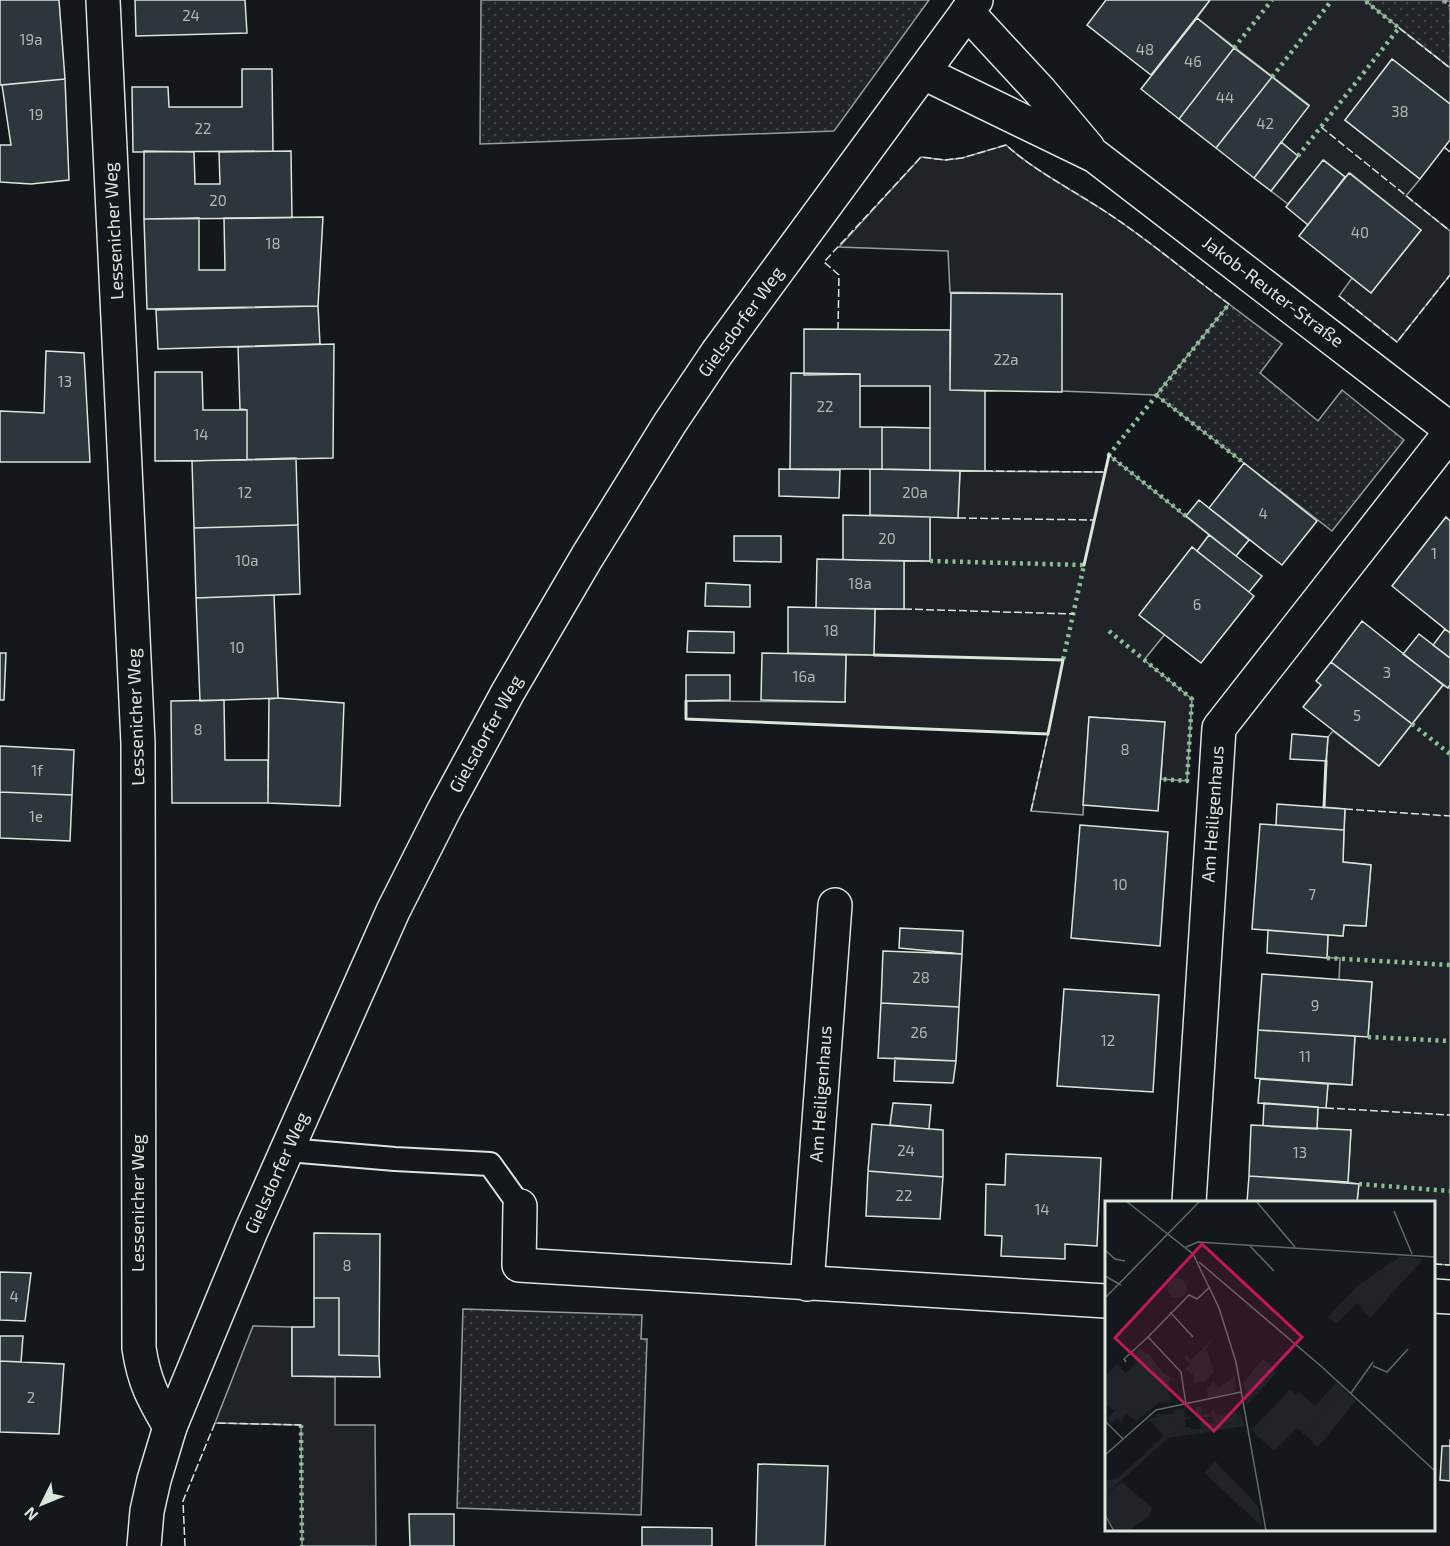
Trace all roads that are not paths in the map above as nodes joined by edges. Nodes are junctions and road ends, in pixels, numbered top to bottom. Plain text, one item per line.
1 (103, 0) edge
2 (971, 6) edge
3 (924, 72) junction
4 (1095, 156) junction
5 (1450, 431) edge
6 (835, 905) dead end
7 (288, 1150) junction
8 (1189, 1201) edge
9 (520, 1206) joint
10 (807, 1284) junction
11 (1435, 1296) edge
12 (1450, 1297) edge
13 (1105, 1301) edge
14 (171, 1427) junction
15 (144, 1546) edge

1 - 14 street, Lessenicher Weg
2 - 3 street, Gielsdorfer Weg
2 - 4 street, Jakob-Reuter-Straße
3 - 4 street, Jakob-Reuter-Straße
3 - 7 street, Gielsdorfer Weg
4 - 5 street, Jakob-Reuter-Straße
5 - 8 street, Am Heiligenhaus
6 - 10 street, Am Heiligenhaus
7 - 9 lane
7 - 14 street, Gielsdorfer Weg
9 - 10 street
10 - 13 street
11 - 12 street
14 - 15 street, Gielsdorfer Weg

